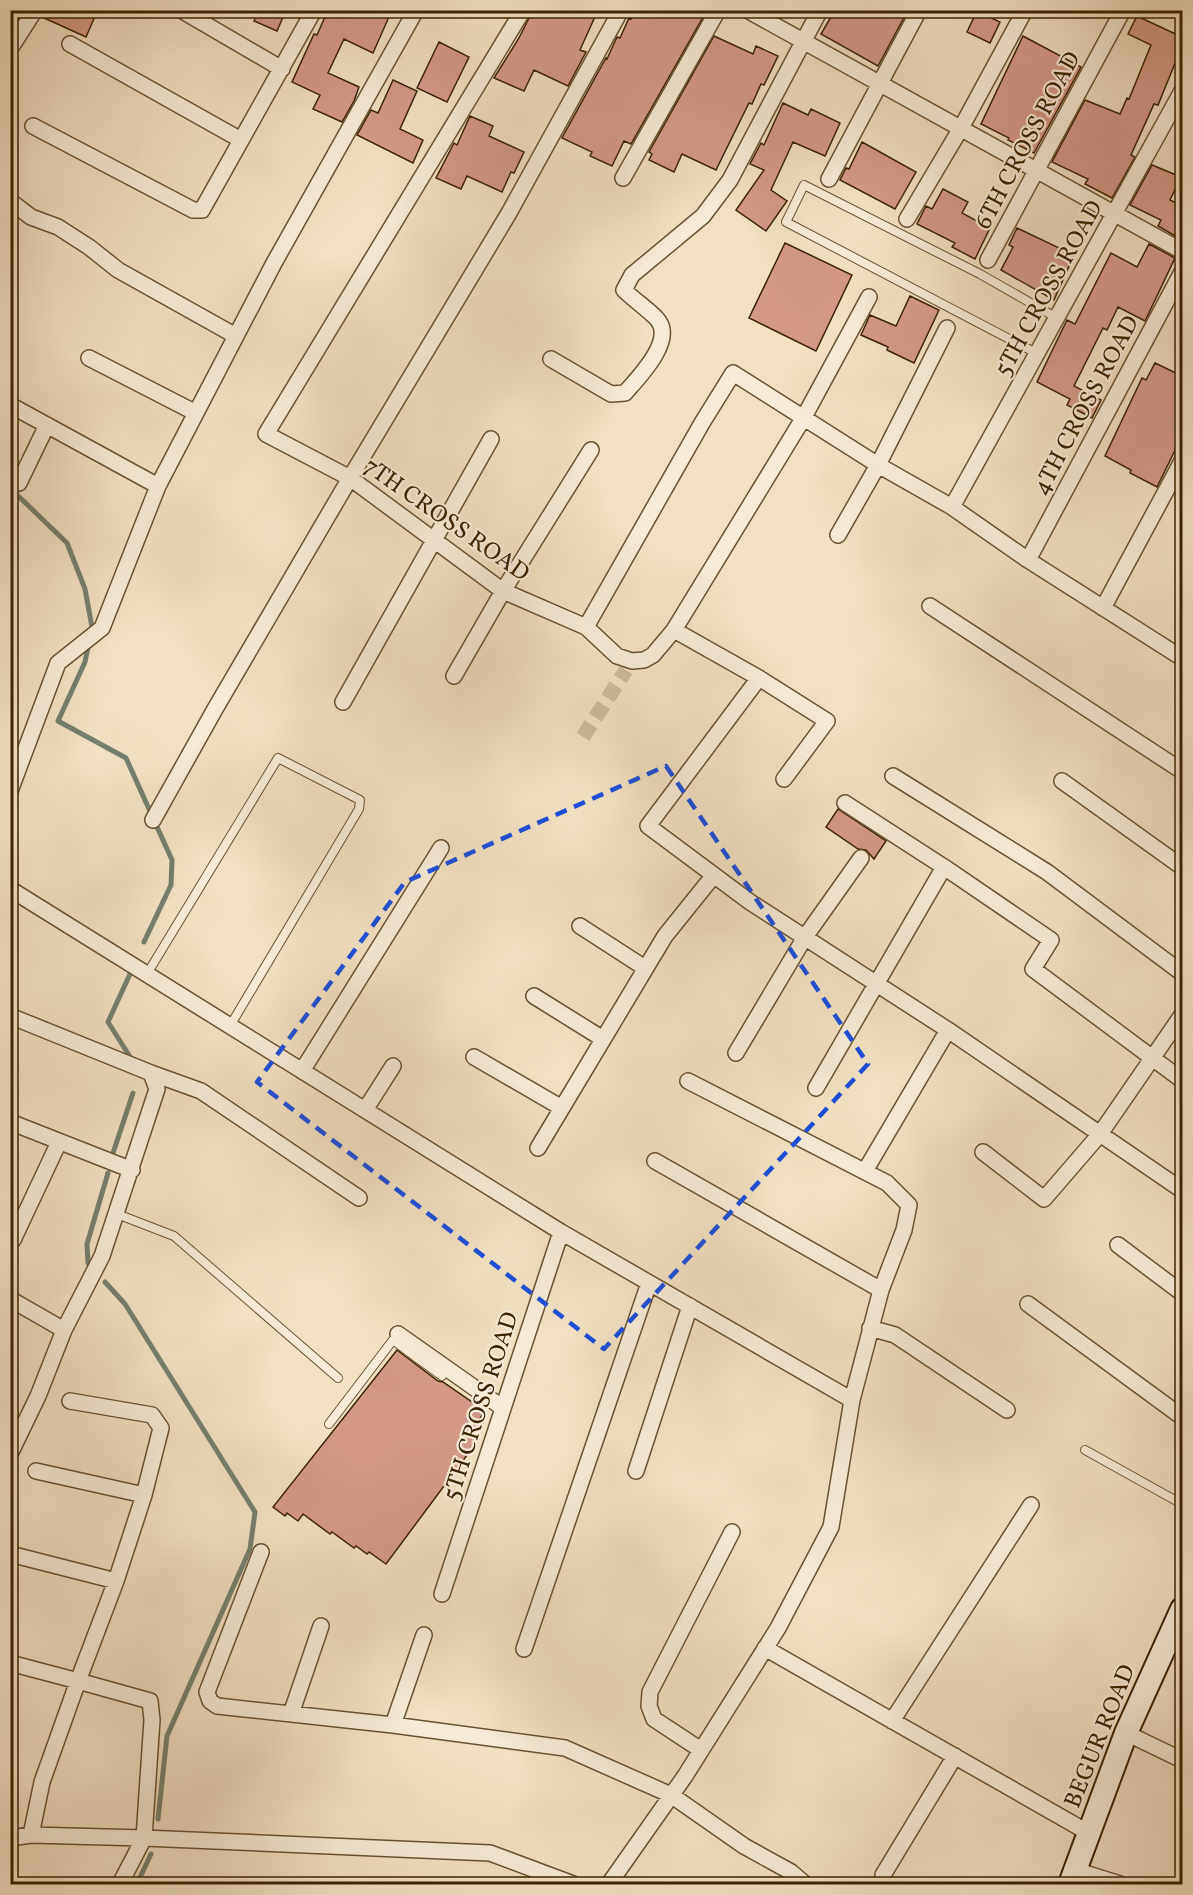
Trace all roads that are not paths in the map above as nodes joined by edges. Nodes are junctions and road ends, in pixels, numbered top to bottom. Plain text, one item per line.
1 (35, 10) edge
2 (181, 10) edge
3 (314, 10) edge
4 (416, 10) edge
5 (523, 10) edge
6 (621, 10) edge
7 (718, 10) edge
8 (747, 10) edge
9 (820, 10) edge
10 (919, 10) edge
11 (1025, 10) edge
12 (1123, 10) edge
13 (804, 42) junction
14 (70, 44) dead end
15 (10, 49) edge
16 (282, 69) junction
17 (878, 83) junction
18 (1182, 91) edge
19 (33, 126) dead end
20 (961, 128) junction
21 (241, 141) junction
22 (1036, 171) junction
23 (623, 178) dead end
24 (829, 179) dead end
25 (10, 201) edge
26 (1115, 214) junction
27 (907, 219) dead end
28 (1182, 251) edge
29 (988, 260) dead end
30 (1182, 272) edge
31 (869, 297) dead end
32 (1057, 318) junction
33 (947, 328) dead end
34 (236, 336) junction
35 (1038, 354) junction
36 (89, 358) dead end
37 (551, 358) dead end
38 (10, 405) edge
39 (196, 413) junction
40 (804, 417) junction
41 (47, 425) junction
42 (491, 439) dead end
43 (591, 450) dead end
44 (1182, 461) edge
45 (878, 465) junction
46 (350, 478) junction
47 (19, 483) dead end
48 (158, 486) junction
49 (952, 507) junction
50 (838, 535) dead end
51 (433, 540) junction
52 (1028, 560) junction
53 (503, 591) junction
54 (930, 606) dead end
55 (1103, 608) junction
56 (586, 627) junction
57 (674, 630) junction
58 (1182, 658) edge
59 (454, 676) dead end
60 (759, 678) junction
61 (343, 702) dead end
62 (1182, 771) edge
63 (893, 776) dead end
64 (784, 779) dead end
65 (1062, 781) dead end
66 (12, 785) edge
67 (845, 803) dead end
68 (153, 820) dead end
69 (441, 848) dead end
70 (861, 858) dead end
71 (944, 867) junction
72 (1182, 867) edge
73 (714, 875) junction
74 (10, 889) edge
75 (580, 926) dead end
76 (805, 937) junction
77 (645, 969) junction
78 (1182, 973) edge
79 (147, 974) junction
80 (875, 985) junction
81 (534, 996) dead end
82 (1182, 1015) edge
83 (10, 1016) edge
84 (230, 1026) junction
85 (948, 1030) junction
86 (603, 1039) junction
87 (736, 1053) dead end
88 (474, 1057) dead end
89 (1151, 1059) junction
90 (393, 1066) dead end
91 (302, 1071) junction
92 (151, 1073) junction
93 (1182, 1080) edge
94 (688, 1081) dead end
95 (816, 1088) dead end
96 (562, 1108) junction
97 (365, 1110) junction
98 (10, 1122) edge
99 (1100, 1134) junction
100 (59, 1142) junction
101 (538, 1148) dead end
102 (983, 1152) dead end
103 (655, 1161) dead end
104 (132, 1170) junction
105 (865, 1171) junction
106 (1182, 1190) edge
107 (359, 1198) dead end
108 (117, 1214) junction
109 (561, 1232) junction
110 (13, 1240) dead end
111 (1119, 1245) dead end
112 (650, 1282) junction
113 (881, 1290) junction
114 (1182, 1293) edge
115 (10, 1299) edge
116 (1028, 1304) dead end
117 (690, 1306) junction
118 (870, 1328) junction
119 (63, 1330) junction
120 (398, 1335) dead end
121 (419, 1355) junction
122 (338, 1378) dead end
123 (852, 1400) junction
124 (70, 1401) dead end
125 (504, 1408) junction
126 (1007, 1410) dead end
127 (1182, 1417) edge
128 (329, 1424) dead end
129 (1084, 1450) dead end
130 (10, 1454) edge
131 (36, 1471) dead end
132 (636, 1471) dead end
133 (144, 1495) junction
134 (1182, 1504) edge
135 (1031, 1505) dead end
136 (732, 1532) dead end
137 (261, 1552) dead end
138 (10, 1554) edge
139 (116, 1581) junction
140 (442, 1594) dead end
141 (1181, 1614) edge
142 (321, 1626) dead end
143 (424, 1635) dead end
144 (765, 1648) junction
145 (524, 1649) dead end
146 (10, 1663) edge
147 (78, 1681) junction
148 (291, 1713) junction
149 (892, 1721) junction
150 (393, 1725) junction
151 (1126, 1733) junction
152 (701, 1750) junction
153 (955, 1756) junction
154 (1182, 1760) edge
155 (671, 1795) junction
156 (1089, 1833) junction
157 (31, 1835) junction
158 (10, 1838) edge
159 (144, 1838) junction
160 (883, 1875) dead end
161 (1073, 1877) edge
162 (120, 1884) edge
163 (573, 1884) edge
164 (609, 1884) edge
165 (805, 1884) edge
166 (1120, 1884) edge

1 - 15 street
2 - 16 street
3 - 16 street
4 - 34 street
5 - 46 street, 7TH CROSS ROAD
6 - 46 street
7 - 23 street
8 - 13 street
9 - 13 street
10 - 17 street
11 - 20 street
12 - 22 street, 6TH CROSS ROAD
13 - 17 street
13 - 37 street
14 - 21 street
16 - 21 street
17 - 20 street
17 - 24 street
18 - 26 street, 5TH CROSS ROAD
19 - 21 street
20 - 22 street
20 - 27 street
22 - 26 street
22 - 29 street, 6TH CROSS ROAD
25 - 34 street
26 - 28 street
26 - 32 street, 5TH CROSS ROAD
30 - 52 street, 4TH CROSS ROAD
31 - 40 street, 7TH CROSS ROAD
32 - 35 street, 5TH CROSS ROAD
32 - 35 lane
33 - 45 street
34 - 39 street
35 - 49 street, 5TH CROSS ROAD
36 - 39 street
38 - 41 street
39 - 48 street
40 - 45 street
40 - 56 street
40 - 57 street, 7TH CROSS ROAD
41 - 47 street
41 - 48 street
42 - 51 street
43 - 53 street
44 - 55 street
45 - 49 street
45 - 50 street
46 - 51 street, 7TH CROSS ROAD
46 - 68 street
48 - 66 street
49 - 52 street
51 - 53 street, 7TH CROSS ROAD
51 - 61 street
52 - 55 street
53 - 56 street, 7TH CROSS ROAD
53 - 59 street
54 - 62 street
55 - 58 street
56 - 57 street, 7TH CROSS ROAD
57 - 60 street
60 - 64 street
60 - 73 street
63 - 78 street
65 - 72 street
67 - 71 street
69 - 91 street
70 - 76 street
71 - 80 street
71 - 89 street
73 - 76 street
73 - 77 street
74 - 79 street
75 - 77 street
76 - 80 street
76 - 87 street
77 - 86 street
79 - 84 street
79 - 84 lane
80 - 85 street
80 - 95 street
81 - 86 street
82 - 89 street
83 - 92 street
84 - 91 street
85 - 99 street
85 - 105 street
86 - 96 street
88 - 96 street
89 - 93 street
89 - 99 street
90 - 97 street
91 - 97 street
92 - 104 street
92 - 107 street
94 - 105 street
96 - 101 street
97 - 109 street
98 - 100 street
99 - 102 street
99 - 106 street
100 - 104 street
100 - 110 street
103 - 113 street
104 - 108 street
105 - 113 street
108 - 119 street
108 - 122 lane
109 - 112 street
109 - 125 street, 5TH CROSS ROAD
111 - 114 street
112 - 117 street
112 - 145 street
113 - 118 street
115 - 119 street
116 - 127 street
117 - 123 street
117 - 132 street
118 - 123 street
118 - 126 street
119 - 130 street
120 - 121 street
121 - 125 street
121 - 128 lane
123 - 144 street
124 - 133 street
125 - 140 street, 5TH CROSS ROAD
129 - 134 lane
131 - 133 street
133 - 139 street
135 - 149 street
136 - 152 street
137 - 148 street
138 - 139 street
139 - 147 street
141 - 151 main road, BEGUR ROAD
142 - 148 street
143 - 150 street
144 - 149 street
144 - 152 street
146 - 147 street
147 - 157 street
147 - 159 street
148 - 150 street
149 - 153 street
150 - 155 street
151 - 154 street
151 - 156 main road, BEGUR ROAD
152 - 155 street
153 - 156 street
153 - 160 street
155 - 164 street
155 - 165 street
156 - 161 main road, BEGUR ROAD
157 - 158 street
157 - 159 street
159 - 162 street
159 - 163 street
161 - 166 street

